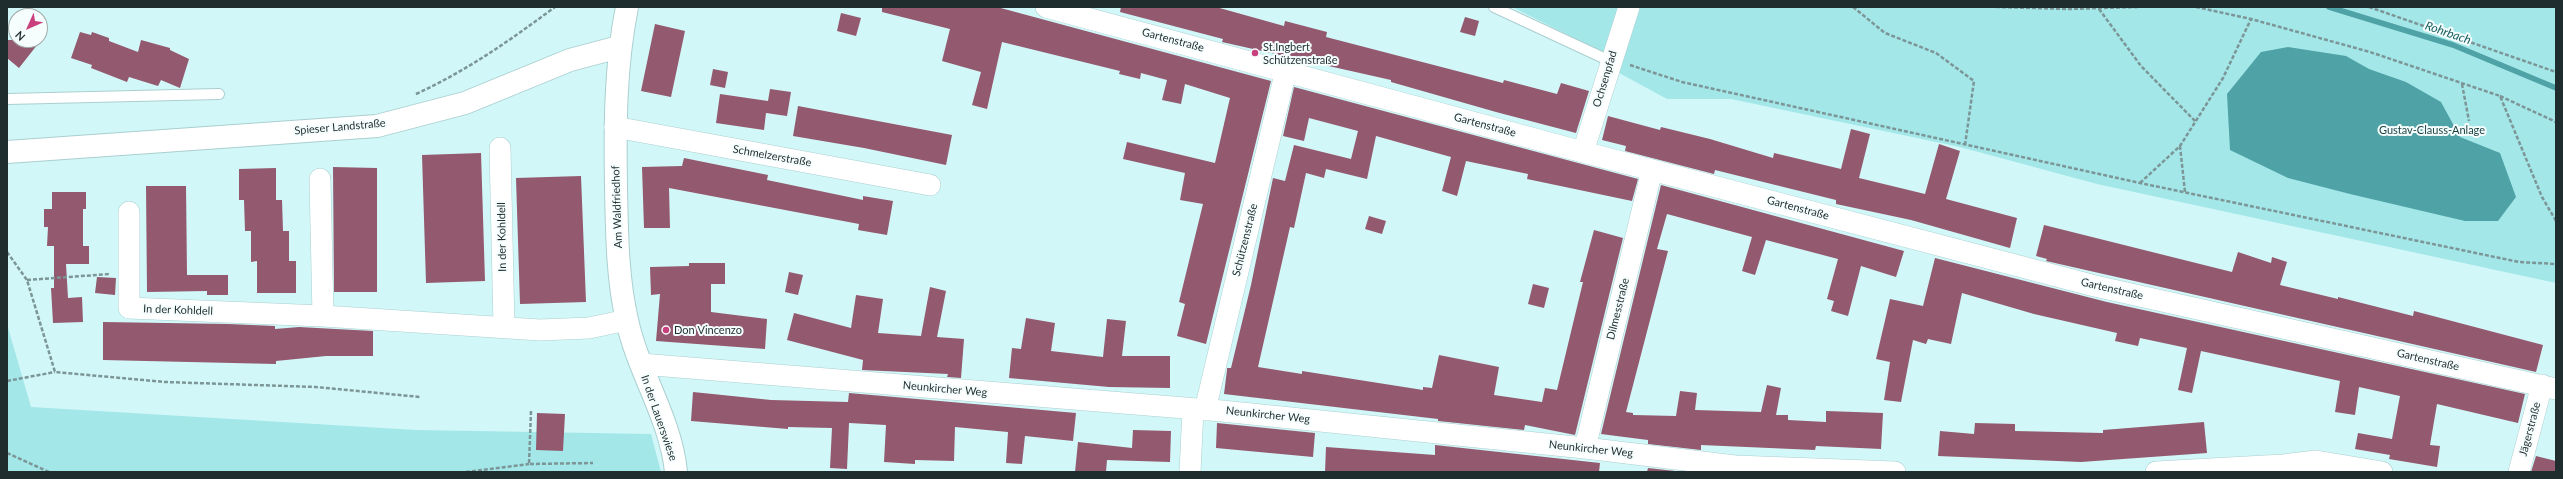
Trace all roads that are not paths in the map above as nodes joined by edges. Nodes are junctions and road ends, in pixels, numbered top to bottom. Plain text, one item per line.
1 (627, 7) edge
2 (1046, 7) edge
3 (1494, 7) edge
4 (1629, 7) edge
5 (619, 47) junction
6 (1610, 60) junction
7 (1286, 70) junction
8 (220, 94) dead end
9 (7, 99) edge
10 (615, 127) junction
11 (500, 148) dead end
12 (7, 152) edge
13 (1583, 152) junction
14 (1652, 170) junction
15 (320, 179) dead end
16 (930, 185) dead end
17 (129, 212) dead end
18 (322, 316) junction
19 (627, 320) junction
20 (504, 327) junction
21 (641, 364) junction
22 (2549, 387) edge
23 (1199, 410) junction
24 (1585, 448) junction
25 (2283, 468) edge
26 (676, 472) edge
27 (1190, 472) edge
28 (1895, 472) edge
29 (2156, 472) edge
30 (2382, 472) edge
31 (2519, 472) edge

1 - 5 street
2 - 7 street, Gartenstraße
3 - 6 lane
4 - 6 street, Ochsenpfad
5 - 10 street, Am Waldfriedhof
5 - 12 street, Spieser Landstraße
6 - 13 street, Ochsenpfad
7 - 13 street, Gartenstraße
7 - 23 street, Schützenstraße
8 - 9 lane
10 - 16 street, Schmelzerstraße
10 - 19 street, Am Waldfriedhof
11 - 20 street, In der Kohldell
13 - 14 street, Gartenstraße
14 - 22 street, Gartenstraße
14 - 24 street, Dilmesstraße
15 - 18 street
17 - 18 street, In der Kohldell
18 - 20 street, In der Kohldell
19 - 20 street, In der Kohldell
19 - 21 street, Am Waldfriedhof
21 - 23 street, Neunkircher Weg
21 - 26 street, In der Lauerswiese
22 - 31 street, Jägerstraße
23 - 24 street, Neunkircher Weg
23 - 27 street, Schützenstraße
24 - 28 street, Neunkircher Weg
25 - 29 street
25 - 30 street

